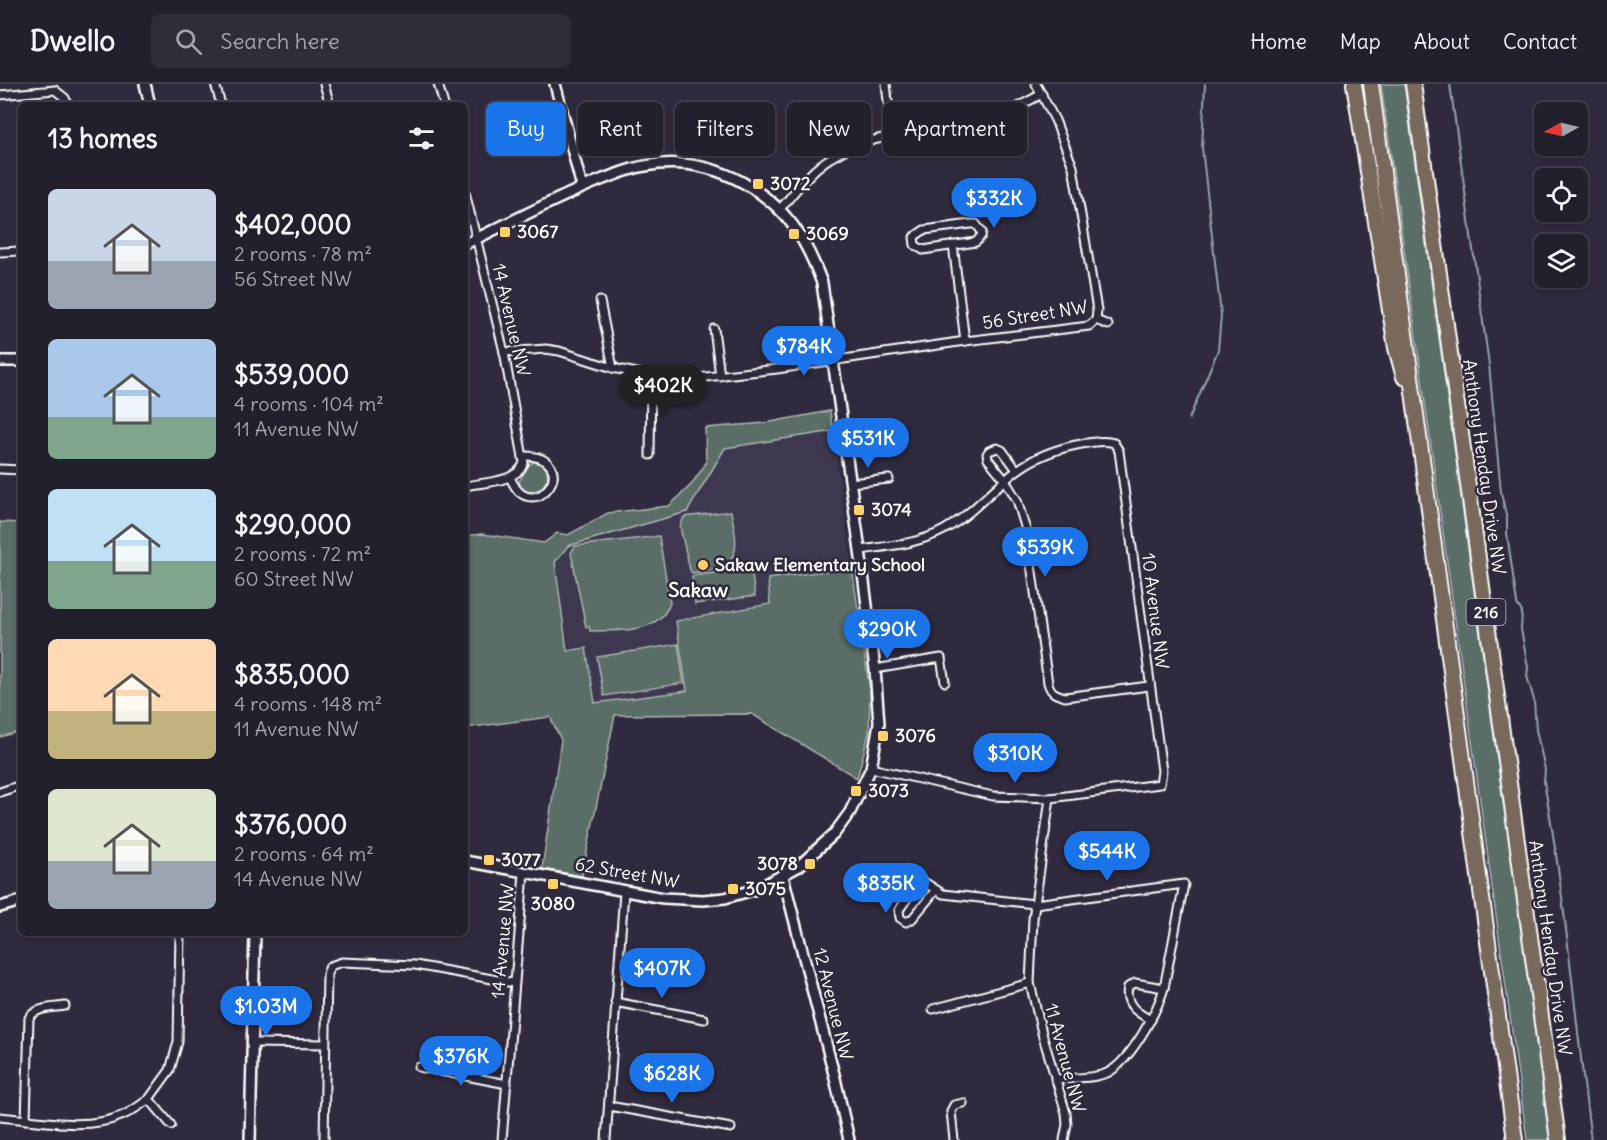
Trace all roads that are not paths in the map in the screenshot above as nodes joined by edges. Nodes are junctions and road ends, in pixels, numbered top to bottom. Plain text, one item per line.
1 (145, 84) edge
2 (215, 84) edge
3 (324, 84) edge
4 (438, 84) edge
5 (555, 84) edge
6 (886, 84) edge
7 (1036, 84) edge
8 (1354, 84) edge
9 (1413, 84) edge
10 (1371, 88) edge
11 (1042, 94) junction
12 (0, 95) edge
13 (67, 102) edge
14 (149, 102) edge
15 (220, 102) edge
16 (329, 102) edge
17 (443, 102) edge
18 (888, 102) edge
19 (1025, 102) edge
20 (883, 138) edge
21 (582, 187) junction
22 (468, 205) edge
23 (780, 209) junction
24 (476, 239) junction
25 (468, 243) edge
26 (953, 245) junction
27 (18, 251) edge
28 (0, 252) edge
29 (600, 301) dead end
30 (1096, 320) junction
31 (1108, 326) dead end
32 (714, 329) dead end
33 (965, 341) junction
34 (504, 352) junction
35 (0, 361) edge
36 (833, 361) junction
37 (18, 362) edge
38 (613, 368) junction
39 (651, 376) junction
40 (720, 376) junction
41 (1418, 431) junction
42 (650, 455) dead end
43 (523, 459) junction
44 (0, 469) edge
45 (18, 470) edge
46 (1017, 470) junction
47 (510, 477) junction
48 (889, 479) dead end
49 (1005, 480) junction
50 (850, 483) junction
51 (468, 485) edge
52 (860, 550) junction
53 (875, 669) junction
54 (945, 682) dead end
55 (1149, 686) junction
56 (871, 768) junction
57 (18, 786) edge
58 (0, 792) edge
59 (1050, 798) junction
60 (468, 862) edge
61 (524, 873) junction
62 (783, 876) junction
63 (935, 891) junction
64 (624, 892) junction
65 (18, 902) edge
66 (1035, 904) junction
67 (0, 907) edge
68 (180, 936) edge
69 (255, 936) edge
70 (514, 982) junction
71 (1030, 983) junction
72 (1164, 988) junction
73 (615, 1002) junction
74 (65, 1006) dead end
75 (933, 1009) dead end
76 (704, 1019) dead end
77 (1151, 1020) junction
78 (252, 1043) junction
79 (325, 1044) junction
80 (419, 1066) dead end
81 (1055, 1080) junction
82 (507, 1084) junction
83 (149, 1099) junction
84 (963, 1104) dead end
85 (609, 1106) junction
86 (0, 1117) edge
87 (26, 1120) junction
88 (171, 1125) dead end
89 (731, 1128) dead end
90 (250, 1140) edge
91 (324, 1140) edge
92 (502, 1140) edge
93 (606, 1140) edge
94 (849, 1140) edge
95 (954, 1140) edge
96 (1064, 1140) edge
97 (1515, 1140) edge
98 (1558, 1140) edge

1 - 14 street
2 - 15 street
3 - 16 street
4 - 17 street
5 - 21 street
6 - 18 street
7 - 11 street
8 - 41 highway
9 - 98 highway, Anthony Henday Drive NW / 216
10 - 41 highway, 216
11 - 19 street
11 - 30 street
12 - 13 street
20 - 23 street
21 - 23 street, 62 Street NW
21 - 24 street, 62 Street NW
22 - 24 street, 14 Avenue NW
23 - 36 street, 62 Street NW
24 - 25 street, 62 Street NW
24 - 34 street, 14 Avenue NW
26 - 26 street
26 - 33 street, 56 Street NW
27 - 28 street
29 - 38 street
30 - 31 street, 56 Street NW
30 - 33 street, 56 Street NW
32 - 40 street
33 - 36 street, 56 Street NW
34 - 38 street, 56 Street NW
34 - 43 street, 14 Avenue NW
35 - 37 street
36 - 40 street, 56 Street NW
36 - 50 street, 62 Street NW
38 - 39 street, 56 Street NW
39 - 40 street, 56 Street NW
39 - 42 street
41 - 97 highway, 216
43 - 47 street
43 - 47 street
44 - 45 street
46 - 49 street
46 - 49 street
46 - 55 street, 10 Avenue NW
47 - 51 street
48 - 50 street
49 - 52 street
49 - 55 street
50 - 52 street, 62 Street NW
52 - 53 street, 62 Street NW
53 - 54 street
53 - 56 street, 62 Street NW
55 - 59 street, 10 Avenue NW
56 - 59 street
56 - 62 street, 62 Street NW
57 - 58 street
59 - 66 street, 11 Avenue NW
60 - 61 street, 62 Street NW
61 - 64 street, 62 Street NW
61 - 70 street, 14 Avenue NW
62 - 64 street, 62 Street NW
62 - 94 street, 12 Avenue NW
63 - 63 street
63 - 66 street
64 - 73 street
65 - 67 street
66 - 71 street, 11 Avenue NW
66 - 72 street
68 - 83 street
69 - 78 street
70 - 79 street
70 - 82 street, 14 Avenue NW
71 - 75 street, 11 Avenue NW
71 - 81 street, 11 Avenue NW
72 - 77 street
72 - 77 street
73 - 76 street
73 - 85 street
74 - 87 street
77 - 81 street
78 - 79 street
78 - 90 street
79 - 91 street
80 - 82 street
81 - 96 street, 11 Avenue NW
82 - 92 street, 14 Avenue NW
83 - 87 street
83 - 88 street
84 - 95 street
85 - 89 street
85 - 93 street
86 - 87 street

